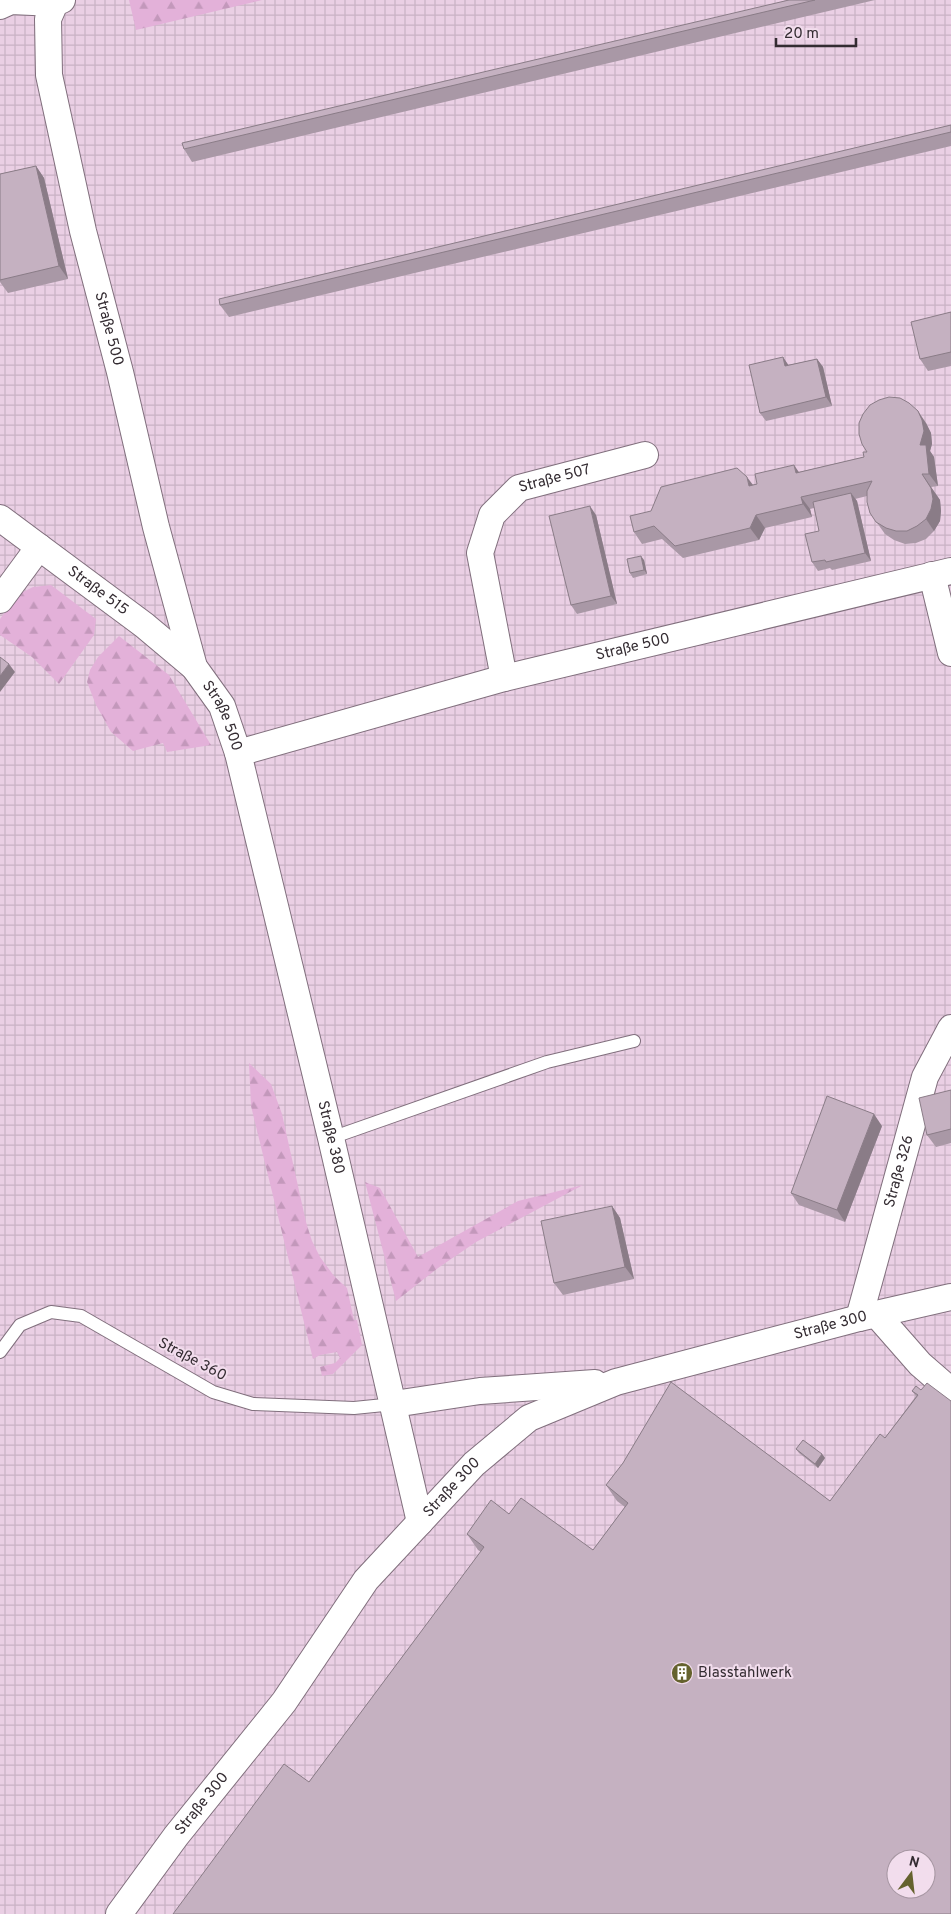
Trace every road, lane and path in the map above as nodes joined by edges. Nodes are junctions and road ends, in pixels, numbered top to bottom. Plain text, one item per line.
1 (59, 1) edge
2 (0, 6) edge
3 (644, 454) dead end
4 (0, 518) edge
5 (39, 547) junction
6 (942, 573) edge
7 (0, 600) edge
8 (951, 653) edge
9 (194, 667) junction
10 (504, 678) junction
11 (238, 753) junction
12 (951, 1028) edge
13 (634, 1040) dead end
14 (331, 1138) junction
15 (951, 1297) edge
16 (868, 1316) junction
17 (0, 1352) edge
18 (616, 1382) junction
19 (951, 1391) edge
20 (394, 1404) junction
21 (420, 1522) junction
22 (118, 1914) edge

1 - 2 street
1 - 9 street, Straße 500
3 - 10 street, Straße 507
4 - 5 street, Straße 515
5 - 7 street
5 - 9 street, Straße 515
6 - 8 street
6 - 10 street, Straße 500
9 - 11 street, Straße 500
10 - 11 street, Straße 500
11 - 14 street, Straße 380
12 - 16 street, Straße 326
13 - 14 lane
14 - 20 street, Straße 380
15 - 16 street, Straße 300
16 - 18 street, Straße 300
16 - 19 street
17 - 20 lane, Straße 360
18 - 20 street
18 - 21 street, Straße 300
20 - 21 street, Straße 380
21 - 22 street, Straße 300

